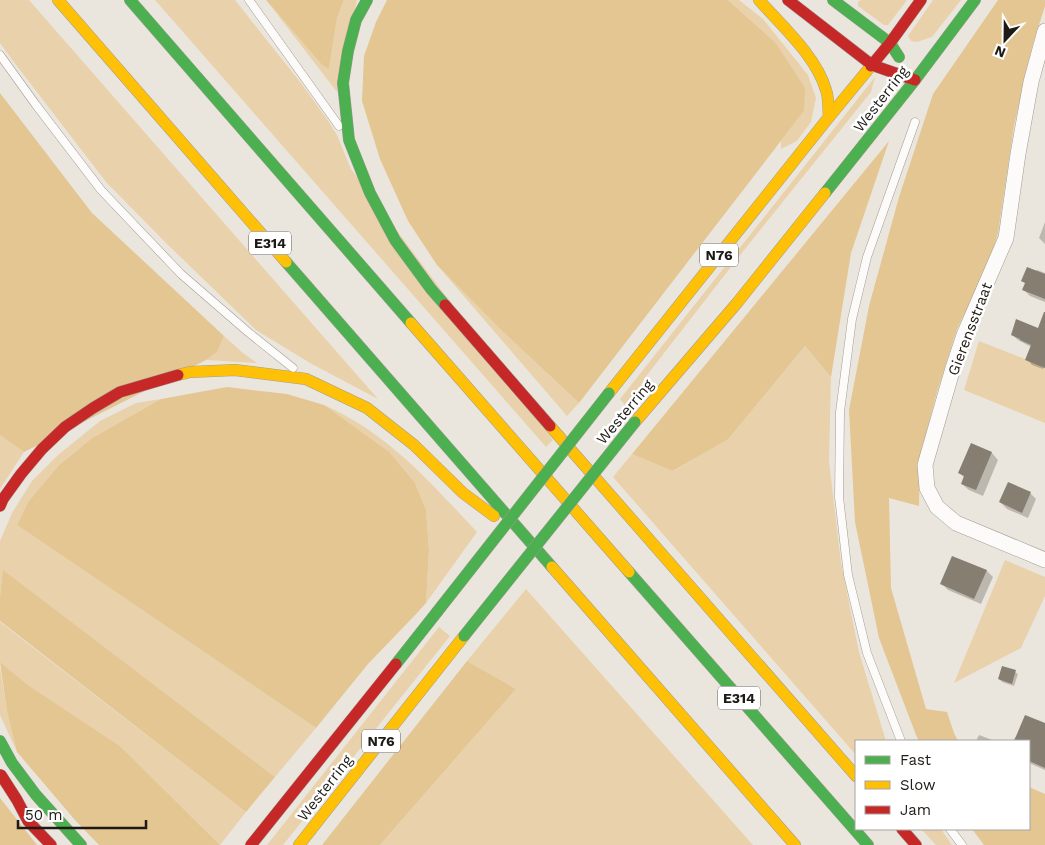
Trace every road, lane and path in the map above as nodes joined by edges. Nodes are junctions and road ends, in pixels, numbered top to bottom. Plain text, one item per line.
1 (58, 0) edge
2 (130, 0) edge
3 (249, 0) edge
4 (368, 0) edge
5 (759, 0) edge
6 (788, 0) edge
7 (833, 0) edge
8 (921, 0) edge
9 (975, 0) edge
10 (1045, 31) edge
11 (890, 43) junction
12 (0, 55) edge
13 (872, 65) junction
14 (915, 80) junction
15 (829, 117) junction
16 (915, 122) dead end
17 (349, 140) junction
18 (306, 379) junction
19 (0, 506) edge
20 (534, 546) junction
21 (1045, 560) edge
22 (901, 740) edge
23 (0, 741) edge
24 (0, 773) edge
25 (855, 775) edge
26 (17, 800) junction
27 (903, 830) edge
28 (951, 830) edge
29 (51, 845) edge
30 (63, 845) edge
31 (82, 845) edge
32 (251, 845) edge
33 (299, 845) edge
34 (795, 845) edge
35 (868, 845) edge
36 (916, 845) edge
37 (962, 845) edge

1 - 20 highway, E314
2 - 35 highway, E314
3 - 17 lane
4 - 17 highway
5 - 15 highway
6 - 13 highway
7 - 11 highway
8 - 11 highway, Westerring / N76
9 - 14 highway, Westerring / N76
10 - 21 street, Gierensstraat
11 - 13 highway, Westerring / N76
11 - 14 highway
12 - 18 lane
13 - 14 highway
13 - 15 highway, Westerring / N76
14 - 33 highway, Westerring / N76, bridge
15 - 32 highway, Westerring / N76, bridge
16 - 22 lane
17 - 25 highway
18 - 19 highway
18 - 20 highway
20 - 34 highway, E314
23 - 31 highway
24 - 26 highway
26 - 29 highway
26 - 30 highway
27 - 36 highway
28 - 37 lane

